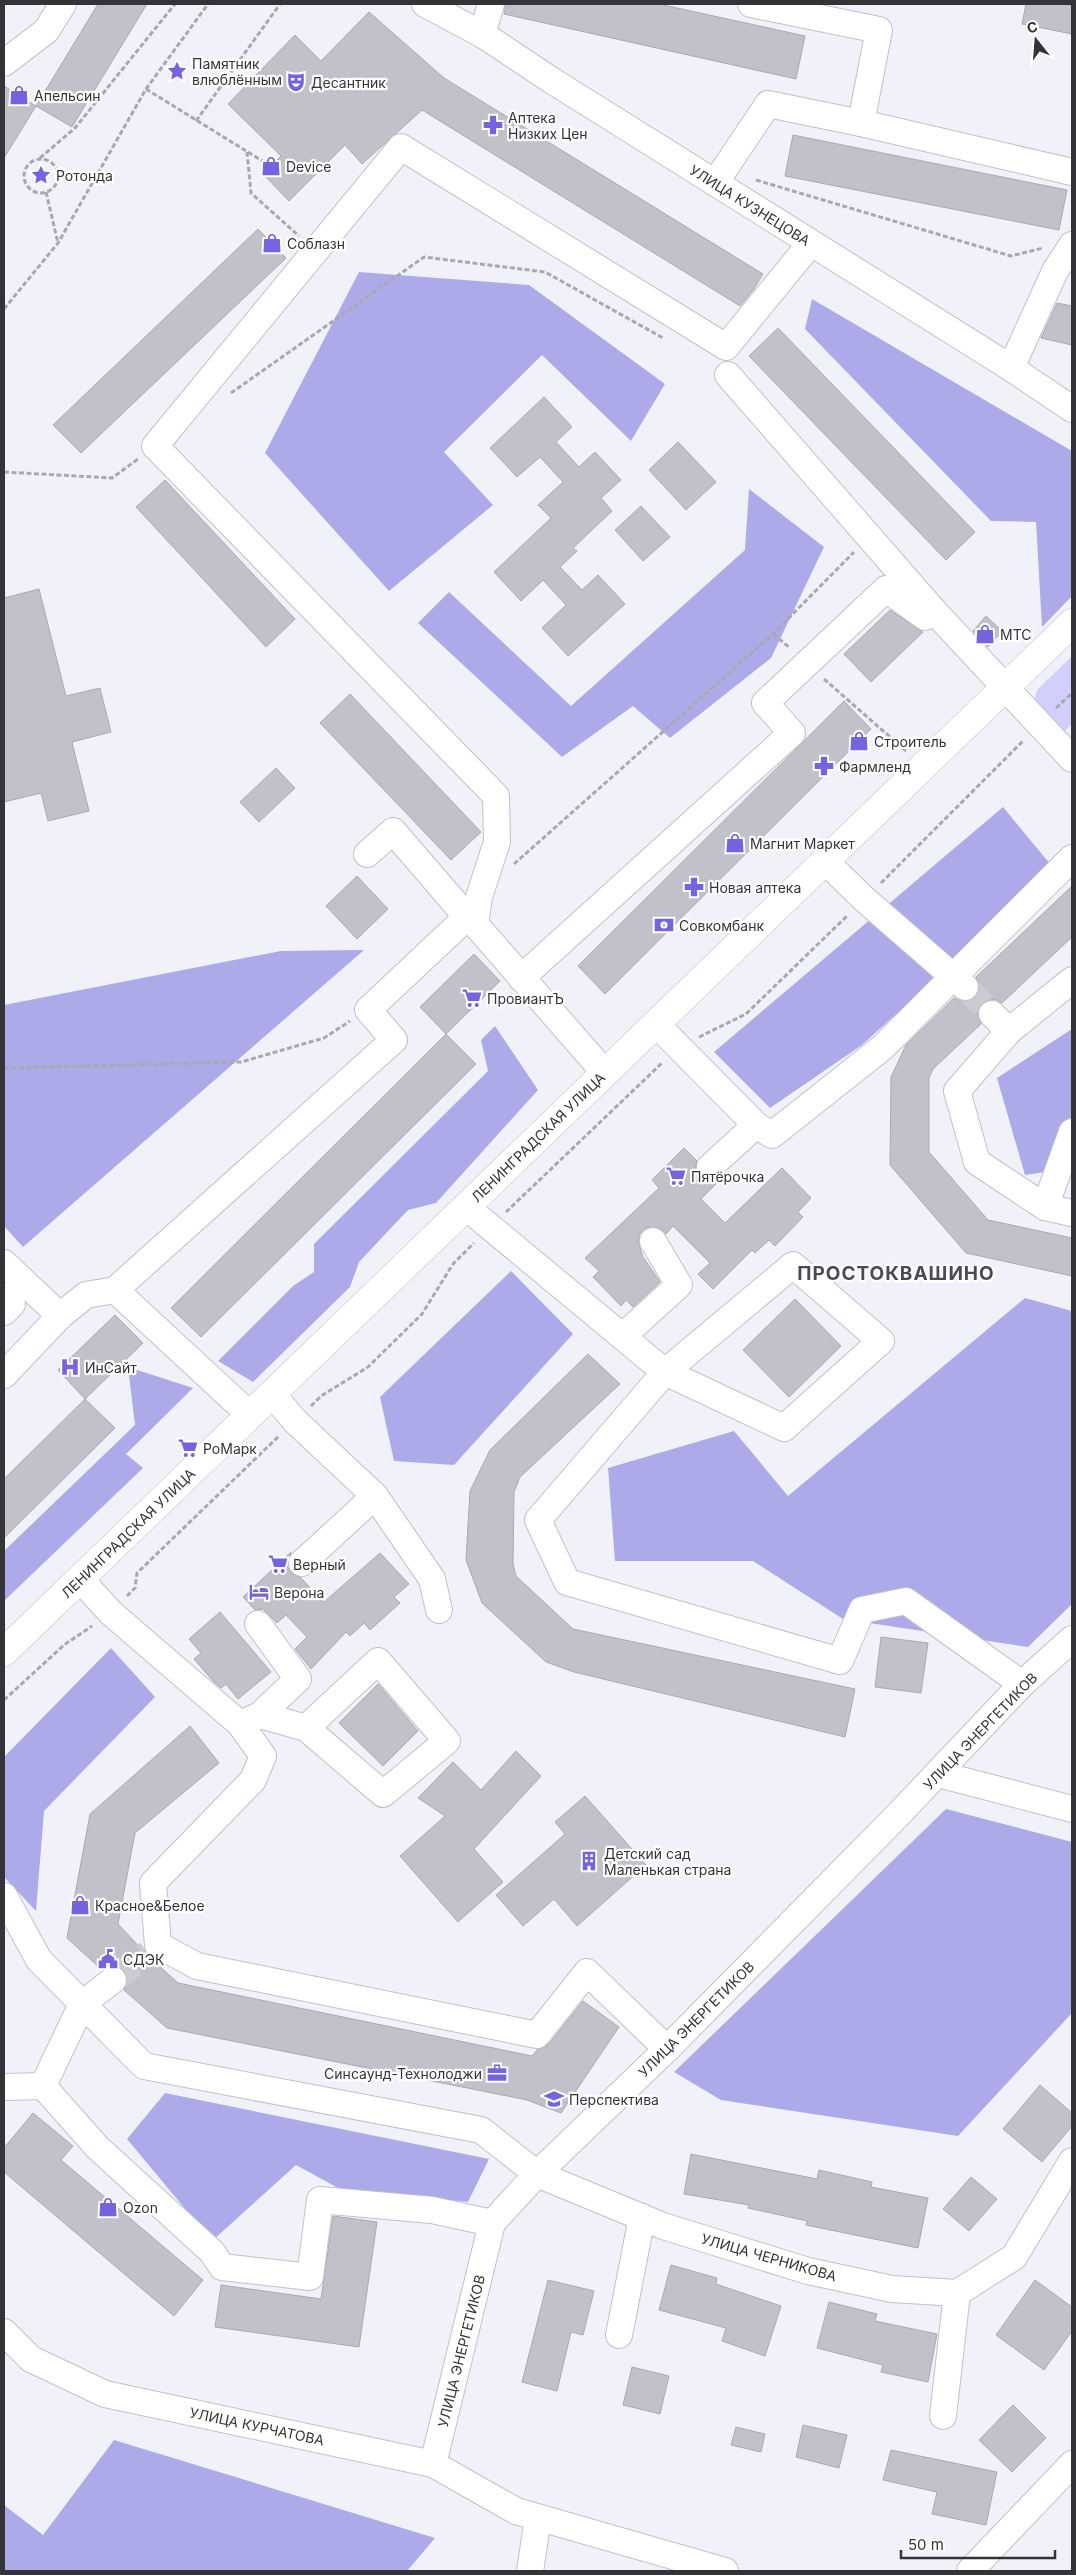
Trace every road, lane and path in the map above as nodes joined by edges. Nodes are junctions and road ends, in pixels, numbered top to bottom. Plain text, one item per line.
1 (63, 4) edge
2 (175, 4) edge
3 (208, 4) edge
4 (280, 4) edge
5 (425, 4) edge
6 (491, 4) edge
7 (751, 4) edge
8 (485, 36) junction
9 (4, 63) edge
10 (146, 89) junction
11 (196, 121) junction
12 (861, 123) junction
13 (246, 151) junction
14 (40, 158) junction
15 (264, 162) dead end
16 (1072, 172) edge
17 (715, 182) junction
18 (46, 192) junction
19 (58, 243) junction
20 (811, 243) junction
21 (1072, 245) edge
22 (316, 251) junction
23 (1064, 273) edge
24 (4, 309) edge
25 (667, 340) dead end
26 (1011, 368) junction
27 (728, 375) dead end
28 (228, 394) dead end
29 (1072, 409) edge
30 (155, 446) junction
31 (4, 472) edge
32 (857, 549) dead end
33 (933, 610) junction
34 (1072, 623) edge
35 (773, 634) junction
36 (808, 664) junction
37 (1005, 687) junction
38 (1072, 693) edge
39 (1040, 724) junction
40 (1068, 746) edge
41 (923, 766) junction
42 (367, 854) dead end
43 (1072, 858) edge
44 (825, 861) junction
45 (507, 871) dead end
46 (864, 899) junction
47 (471, 921) junction
48 (522, 978) junction
49 (1072, 980) edge
50 (960, 982) junction
51 (368, 1010) junction
52 (656, 1024) junction
53 (678, 1047) junction
54 (4, 1068) edge
55 (605, 1073) junction
56 (756, 1125) junction
57 (1072, 1132) edge
58 (710, 1167) dead end
59 (466, 1207) junction
60 (1045, 1207) junction
61 (1072, 1213) edge
62 (490, 1227) junction
63 (653, 1241) dead end
64 (4, 1263) edge
65 (115, 1290) junction
66 (4, 1296) edge
67 (4, 1312) edge
68 (60, 1316) junction
69 (623, 1336) junction
70 (665, 1372) junction
71 (4, 1374) edge
72 (272, 1394) junction
73 (250, 1415) junction
74 (295, 1421) junction
75 (375, 1496) junction
76 (302, 1563) dead end
77 (80, 1579) junction
78 (439, 1610) dead end
79 (111, 1613) junction
80 (258, 1624) dead end
81 (1072, 1638) edge
82 (4, 1652) edge
83 (1022, 1684) junction
84 (4, 1700) edge
85 (250, 1719) junction
86 (306, 1728) junction
87 (938, 1774) junction
88 (1072, 1809) edge
89 (4, 1896) edge
90 (113, 1980) tunnel mouth
91 (82, 2004) junction
92 (667, 2049) junction
93 (43, 2086) junction
94 (4, 2087) edge
95 (1072, 2160) edge
96 (537, 2174) junction
97 (642, 2217) junction
98 (492, 2223) junction
99 (958, 2293) junction
100 (4, 2332) edge
101 (619, 2335) dead end
102 (943, 2416) dead end
103 (433, 2464) junction
104 (1072, 2464) edge
105 (527, 2514) junction
106 (530, 2571) edge
107 (725, 2571) edge
108 (970, 2571) edge

1 - 9 street
2 - 14 path
3 - 10 path
4 - 11 path
5 - 8 street, УЛИЦА КУЗНЕЦОВА
6 - 8 street
7 - 12 street
8 - 17 street, УЛИЦА КУЗНЕЦОВА
10 - 11 path
10 - 19 path
11 - 13 path
12 - 16 street
12 - 17 street
13 - 15 path
13 - 22 path
14 - 18 path
14 - 18 path
17 - 20 street, УЛИЦА КУЗНЕЦОВА
18 - 19 path
19 - 24 path
20 - 22 street
20 - 26 street, УЛИЦА КУЗНЕЦОВА
21 - 23 street
22 - 30 street
23 - 26 street
25 - 28 path
26 - 29 street, УЛИЦА КУЗНЕЦОВА
27 - 33 street
30 - 31 path
30 - 47 street
32 - 35 path
33 - 36 street
33 - 37 street
34 - 37 main road, ЛЕНИНГРАДСКАЯ УЛИЦА
35 - 36 path
35 - 45 path
36 - 41 path
36 - 48 street
37 - 39 street
37 - 41 main road, ЛЕНИНГРАДСКАЯ УЛИЦА
38 - 39 path
39 - 40 street
39 - 46 path
41 - 44 main road, ЛЕНИНГРАДСКАЯ УЛИЦА
42 - 47 street
43 - 50 street
44 - 46 street
44 - 52 main road, ЛЕНИНГРАДСКАЯ УЛИЦА
46 - 50 street
46 - 53 path
47 - 48 street
47 - 51 street
48 - 55 street
49 - 60 street
50 - 56 street
51 - 54 path
51 - 65 street
52 - 53 street
52 - 55 main road, ЛЕНИНГРАДСКАЯ УЛИЦА
53 - 56 street
53 - 62 path
55 - 59 main road, ЛЕНИНГРАДСКАЯ УЛИЦА
56 - 58 street
57 - 60 street
59 - 62 street
59 - 72 main road, ЛЕНИНГРАДСКАЯ УЛИЦА
60 - 61 street
62 - 69 street
62 - 74 path
63 - 69 street
64 - 68 street
65 - 68 street
65 - 73 street
66 - 67 street
68 - 71 street
69 - 70 street
70 - 70 street
70 - 83 street
72 - 73 main road, ЛЕНИНГРАДСКАЯ УЛИЦА
72 - 74 street
73 - 77 main road, ЛЕНИНГРАДСКАЯ УЛИЦА
74 - 75 street
74 - 79 path
75 - 76 street
75 - 78 street
77 - 79 street
77 - 82 main road, ЛЕНИНГРАДСКАЯ УЛИЦА
79 - 84 path
79 - 85 street
80 - 85 street
81 - 83 street, УЛИЦА ЭНЕРГЕТИКОВ
83 - 87 street, УЛИЦА ЭНЕРГЕТИКОВ
85 - 86 street
85 - 92 street
86 - 86 street
87 - 88 street
87 - 92 street, УЛИЦА ЭНЕРГЕТИКОВ
89 - 91 street, УЛИЦА ЧЕРНИКОВА
90 - 91 street
91 - 93 street
91 - 96 street, УЛИЦА ЧЕРНИКОВА
92 - 96 street, УЛИЦА ЭНЕРГЕТИКОВ
93 - 94 street
93 - 98 street
95 - 99 street
96 - 97 street, УЛИЦА ЧЕРНИКОВА
96 - 98 street, УЛИЦА ЭНЕРГЕТИКОВ
97 - 99 street, УЛИЦА ЧЕРНИКОВА
97 - 101 street
98 - 103 street, УЛИЦА ЭНЕРГЕТИКОВ
99 - 102 street
100 - 103 street, УЛИЦА КУРЧАТОВА
103 - 105 street, УЛИЦА КУРЧАТОВА
104 - 108 street
105 - 106 street
105 - 107 street, УЛИЦА КУРЧАТОВА

